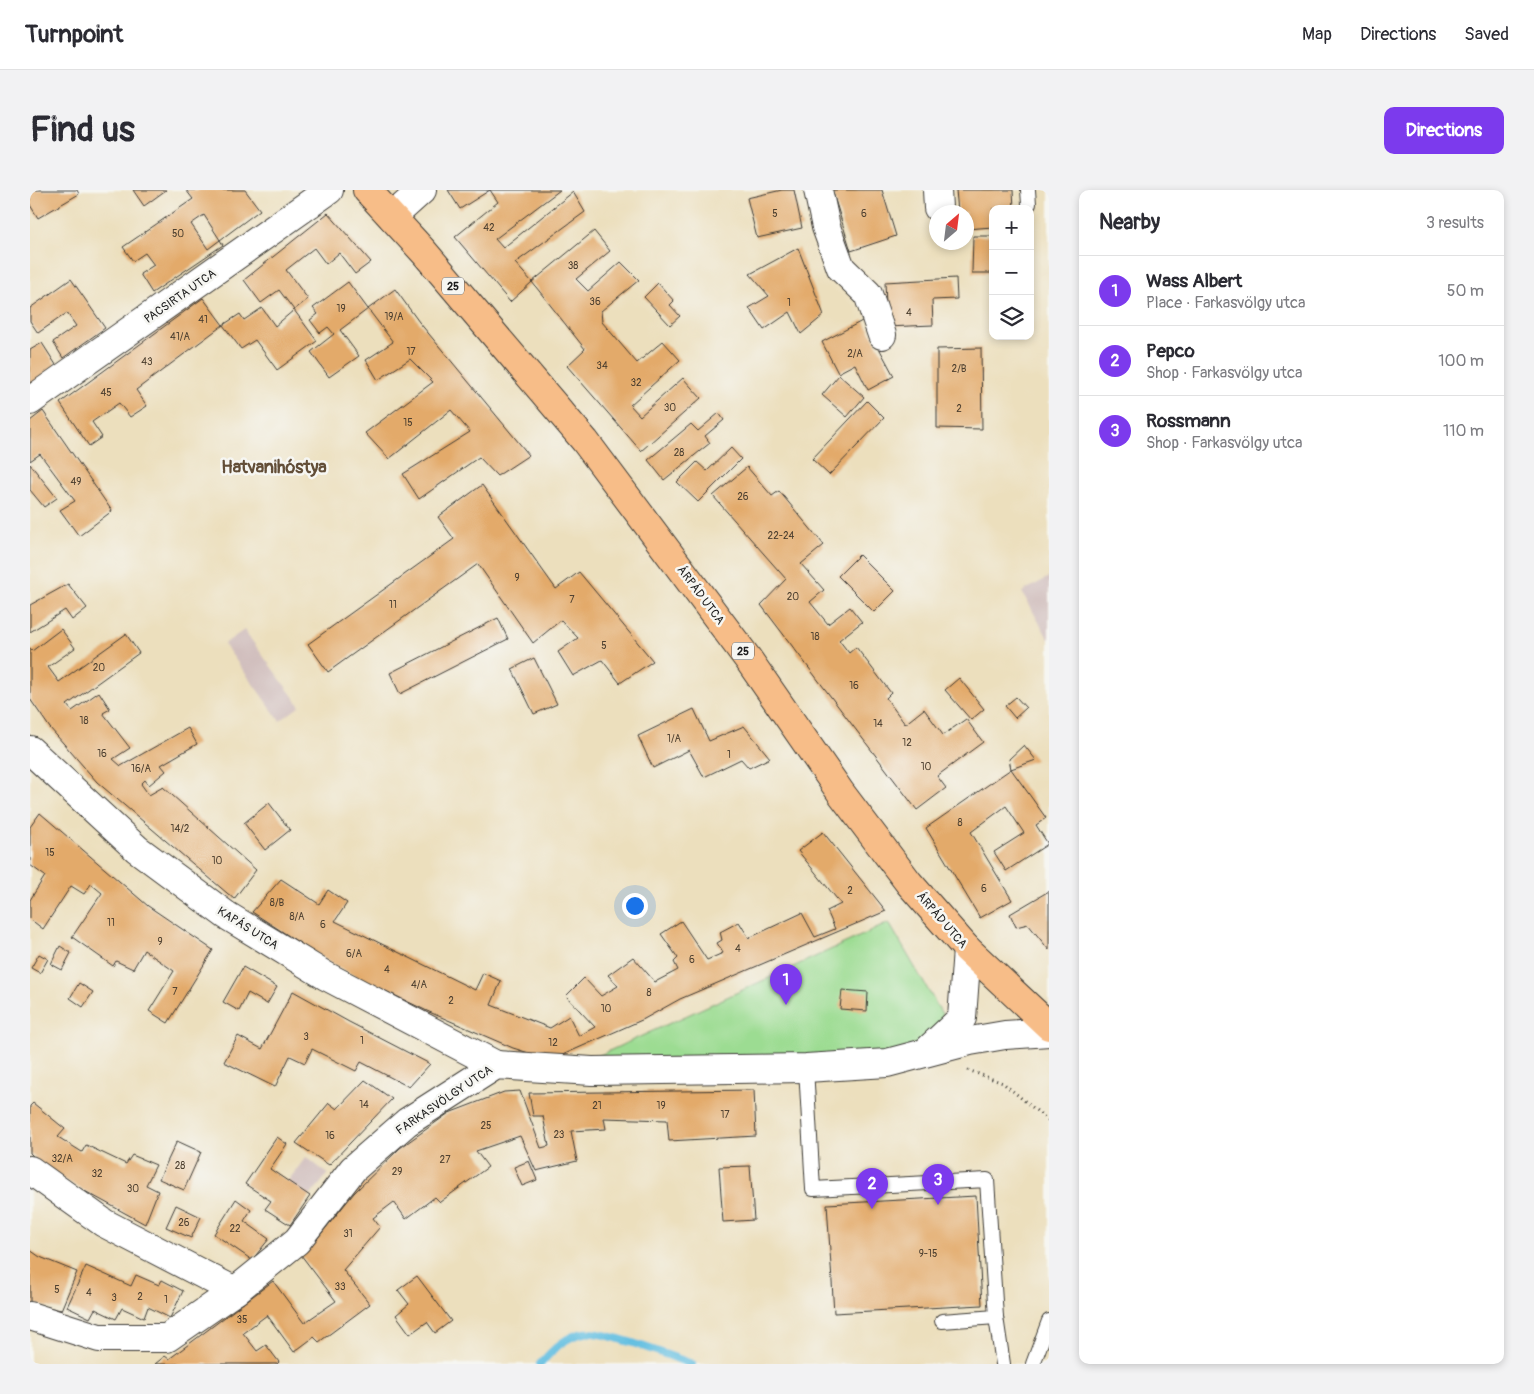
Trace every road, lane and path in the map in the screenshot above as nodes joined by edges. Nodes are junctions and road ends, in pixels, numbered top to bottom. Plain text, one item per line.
1 (329, 190) edge
2 (367, 190) edge
3 (422, 190) edge
4 (818, 190) edge
5 (392, 217) junction
6 (882, 335) dead end
7 (30, 401) edge
8 (30, 750) edge
9 (967, 949) junction
10 (1049, 1026) edge
11 (1049, 1032) edge
12 (924, 1052) junction
13 (496, 1065) junction
14 (806, 1068) junction
15 (1003, 1083) dead end
16 (1049, 1121) edge
17 (30, 1170) edge
18 (235, 1291) junction
19 (30, 1316) edge
20 (996, 1317) junction
21 (942, 1321) dead end
22 (1049, 1321) edge
23 (1003, 1364) edge
24 (1032, 1364) edge

1 - 7 street, PACSIRTA UTCA
2 - 5 main road, ÁRPÁD UTCA / 25
3 - 5 street
4 - 6 street
5 - 9 main road, ÁRPÁD UTCA / 25
8 - 13 street, KAPÁS UTCA
9 - 10 main road, ÁRPÁD UTCA / 25
9 - 12 street
11 - 12 street, FARKASVÖLGY UTCA
12 - 14 street, FARKASVÖLGY UTCA
13 - 14 street, FARKASVÖLGY UTCA
13 - 18 street, FARKASVÖLGY UTCA
14 - 20 lane
15 - 16 path
17 - 18 street
18 - 19 street, FARKASVÖLGY UTCA
20 - 21 lane
20 - 23 lane
22 - 24 lane

